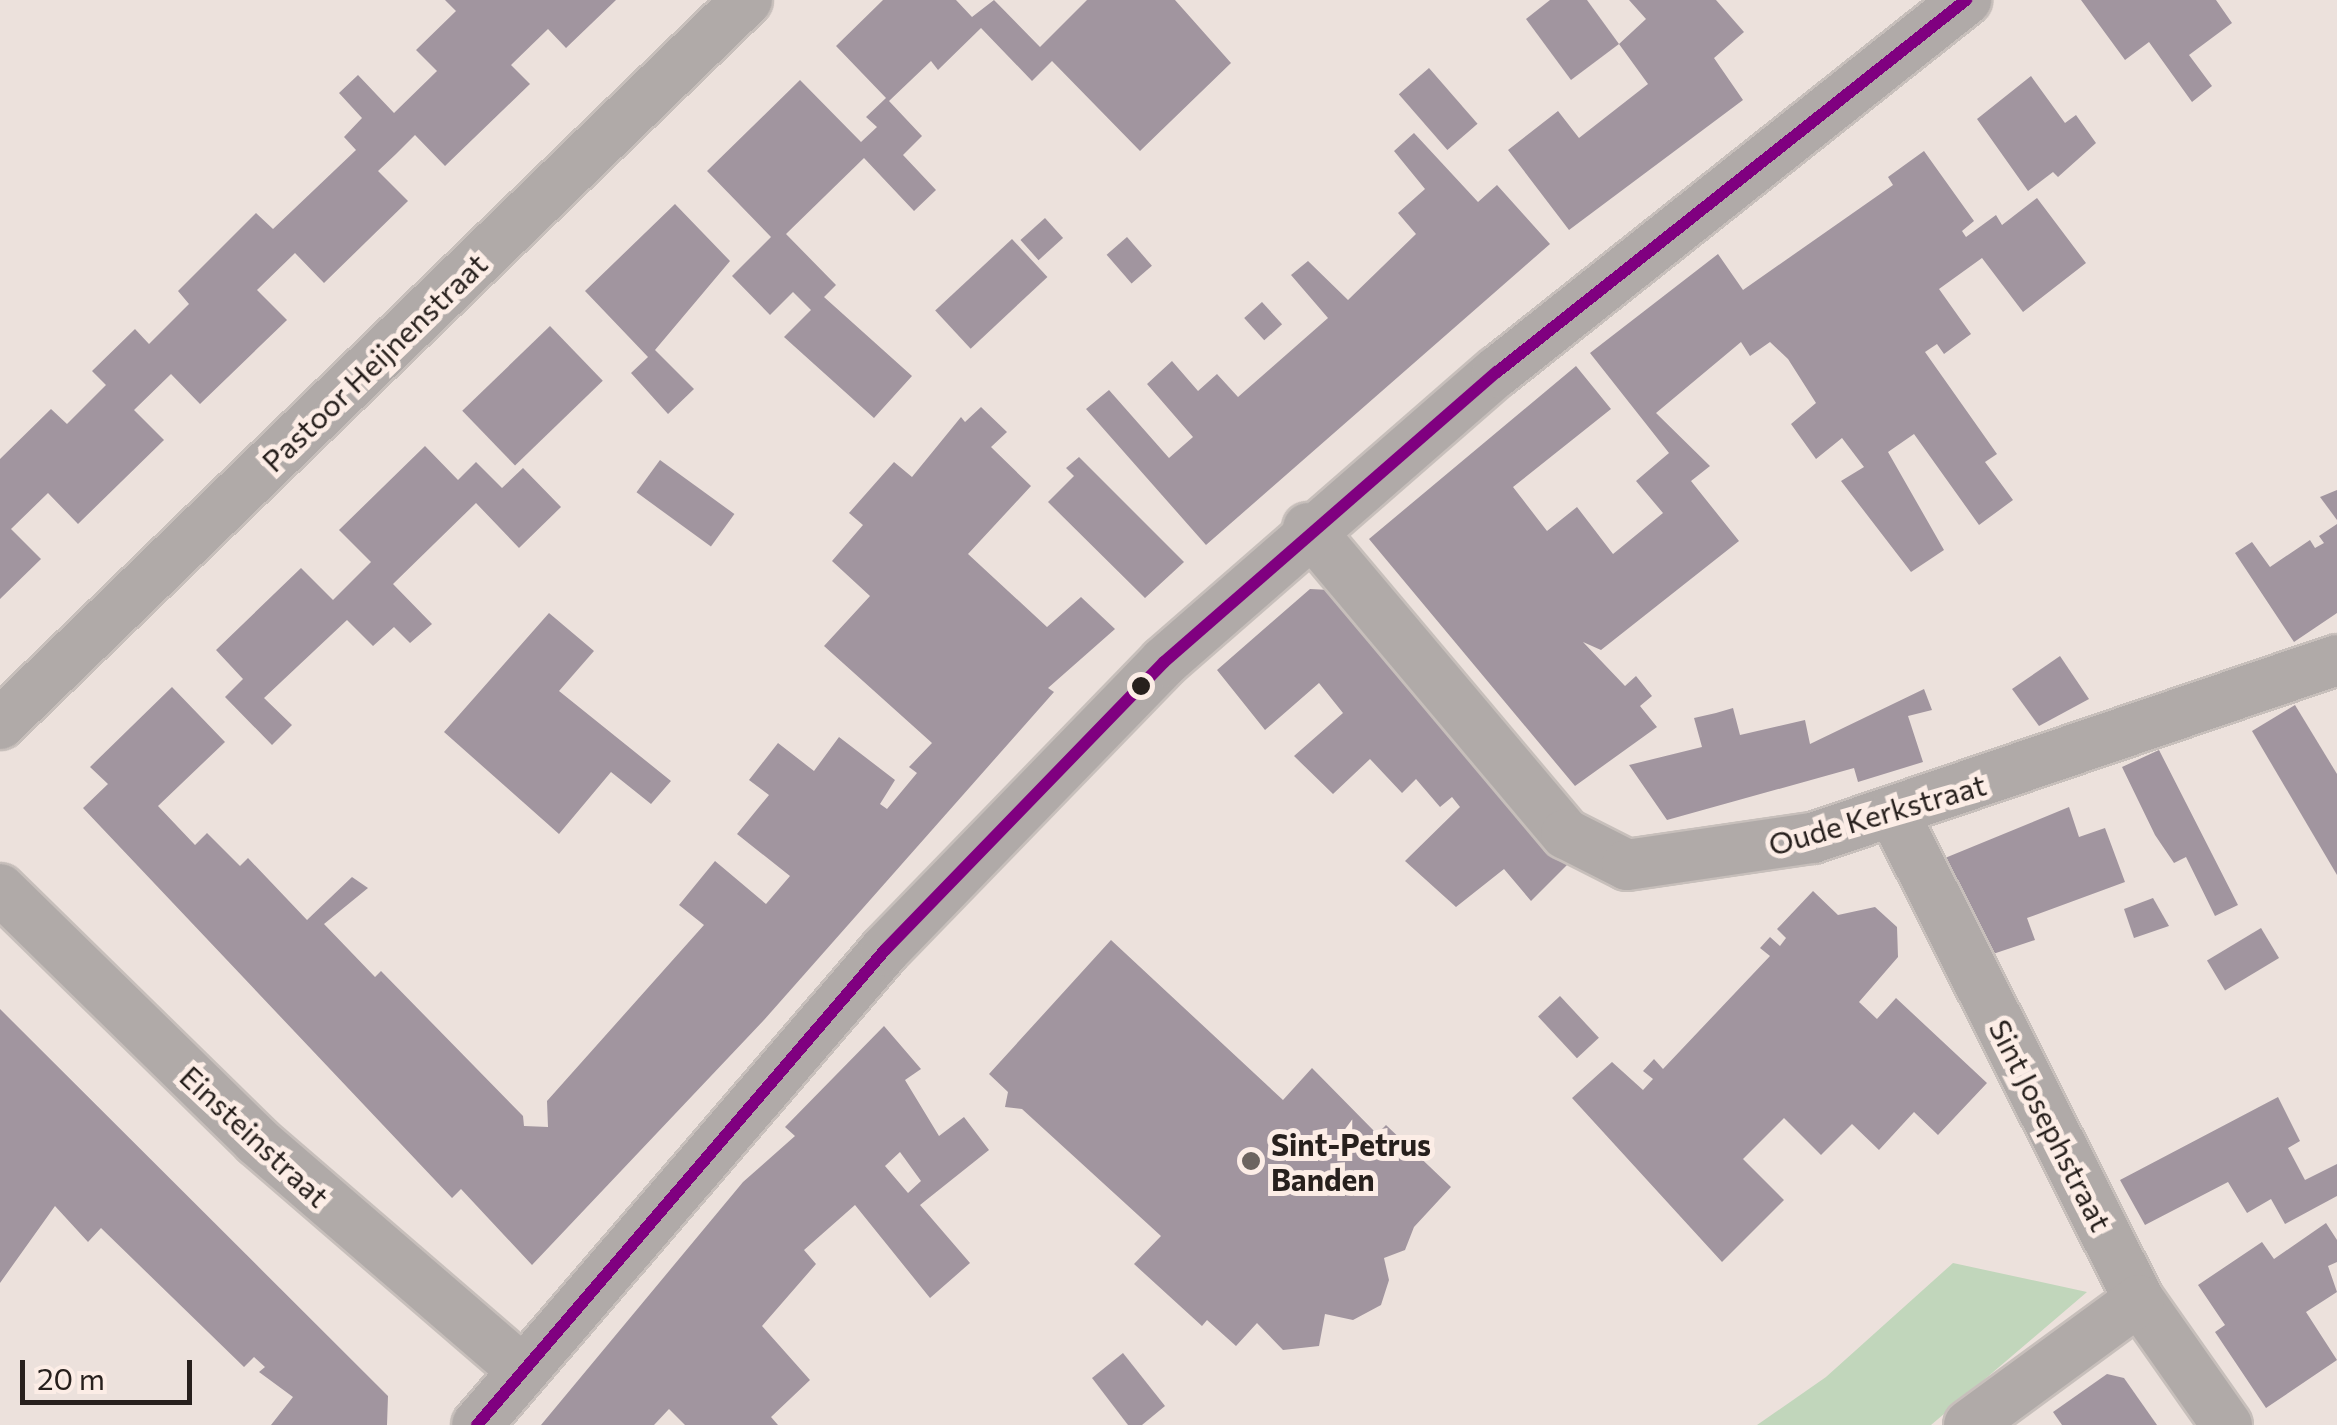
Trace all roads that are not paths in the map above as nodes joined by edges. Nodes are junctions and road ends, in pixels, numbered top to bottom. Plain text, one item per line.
1 (747, 0) edge
2 (1966, 0) edge
3 (1308, 528) junction
4 (2337, 660) edge
5 (0, 724) edge
6 (1894, 814) junction
7 (0, 889) edge
8 (2139, 1300) junction
9 (522, 1370) junction
10 (477, 1425) edge
11 (1969, 1425) edge
12 (2226, 1425) edge

1 - 5 street, Pastoor Heijnenstraat
2 - 3 street
3 - 6 street, Oude Kerkstraat
3 - 9 street
4 - 6 street, Oude Kerkstraat
6 - 8 street, Sint Josephstraat
7 - 9 street, Einsteinstraat
8 - 11 street
8 - 12 street, Sint Josephstraat
9 - 10 street

